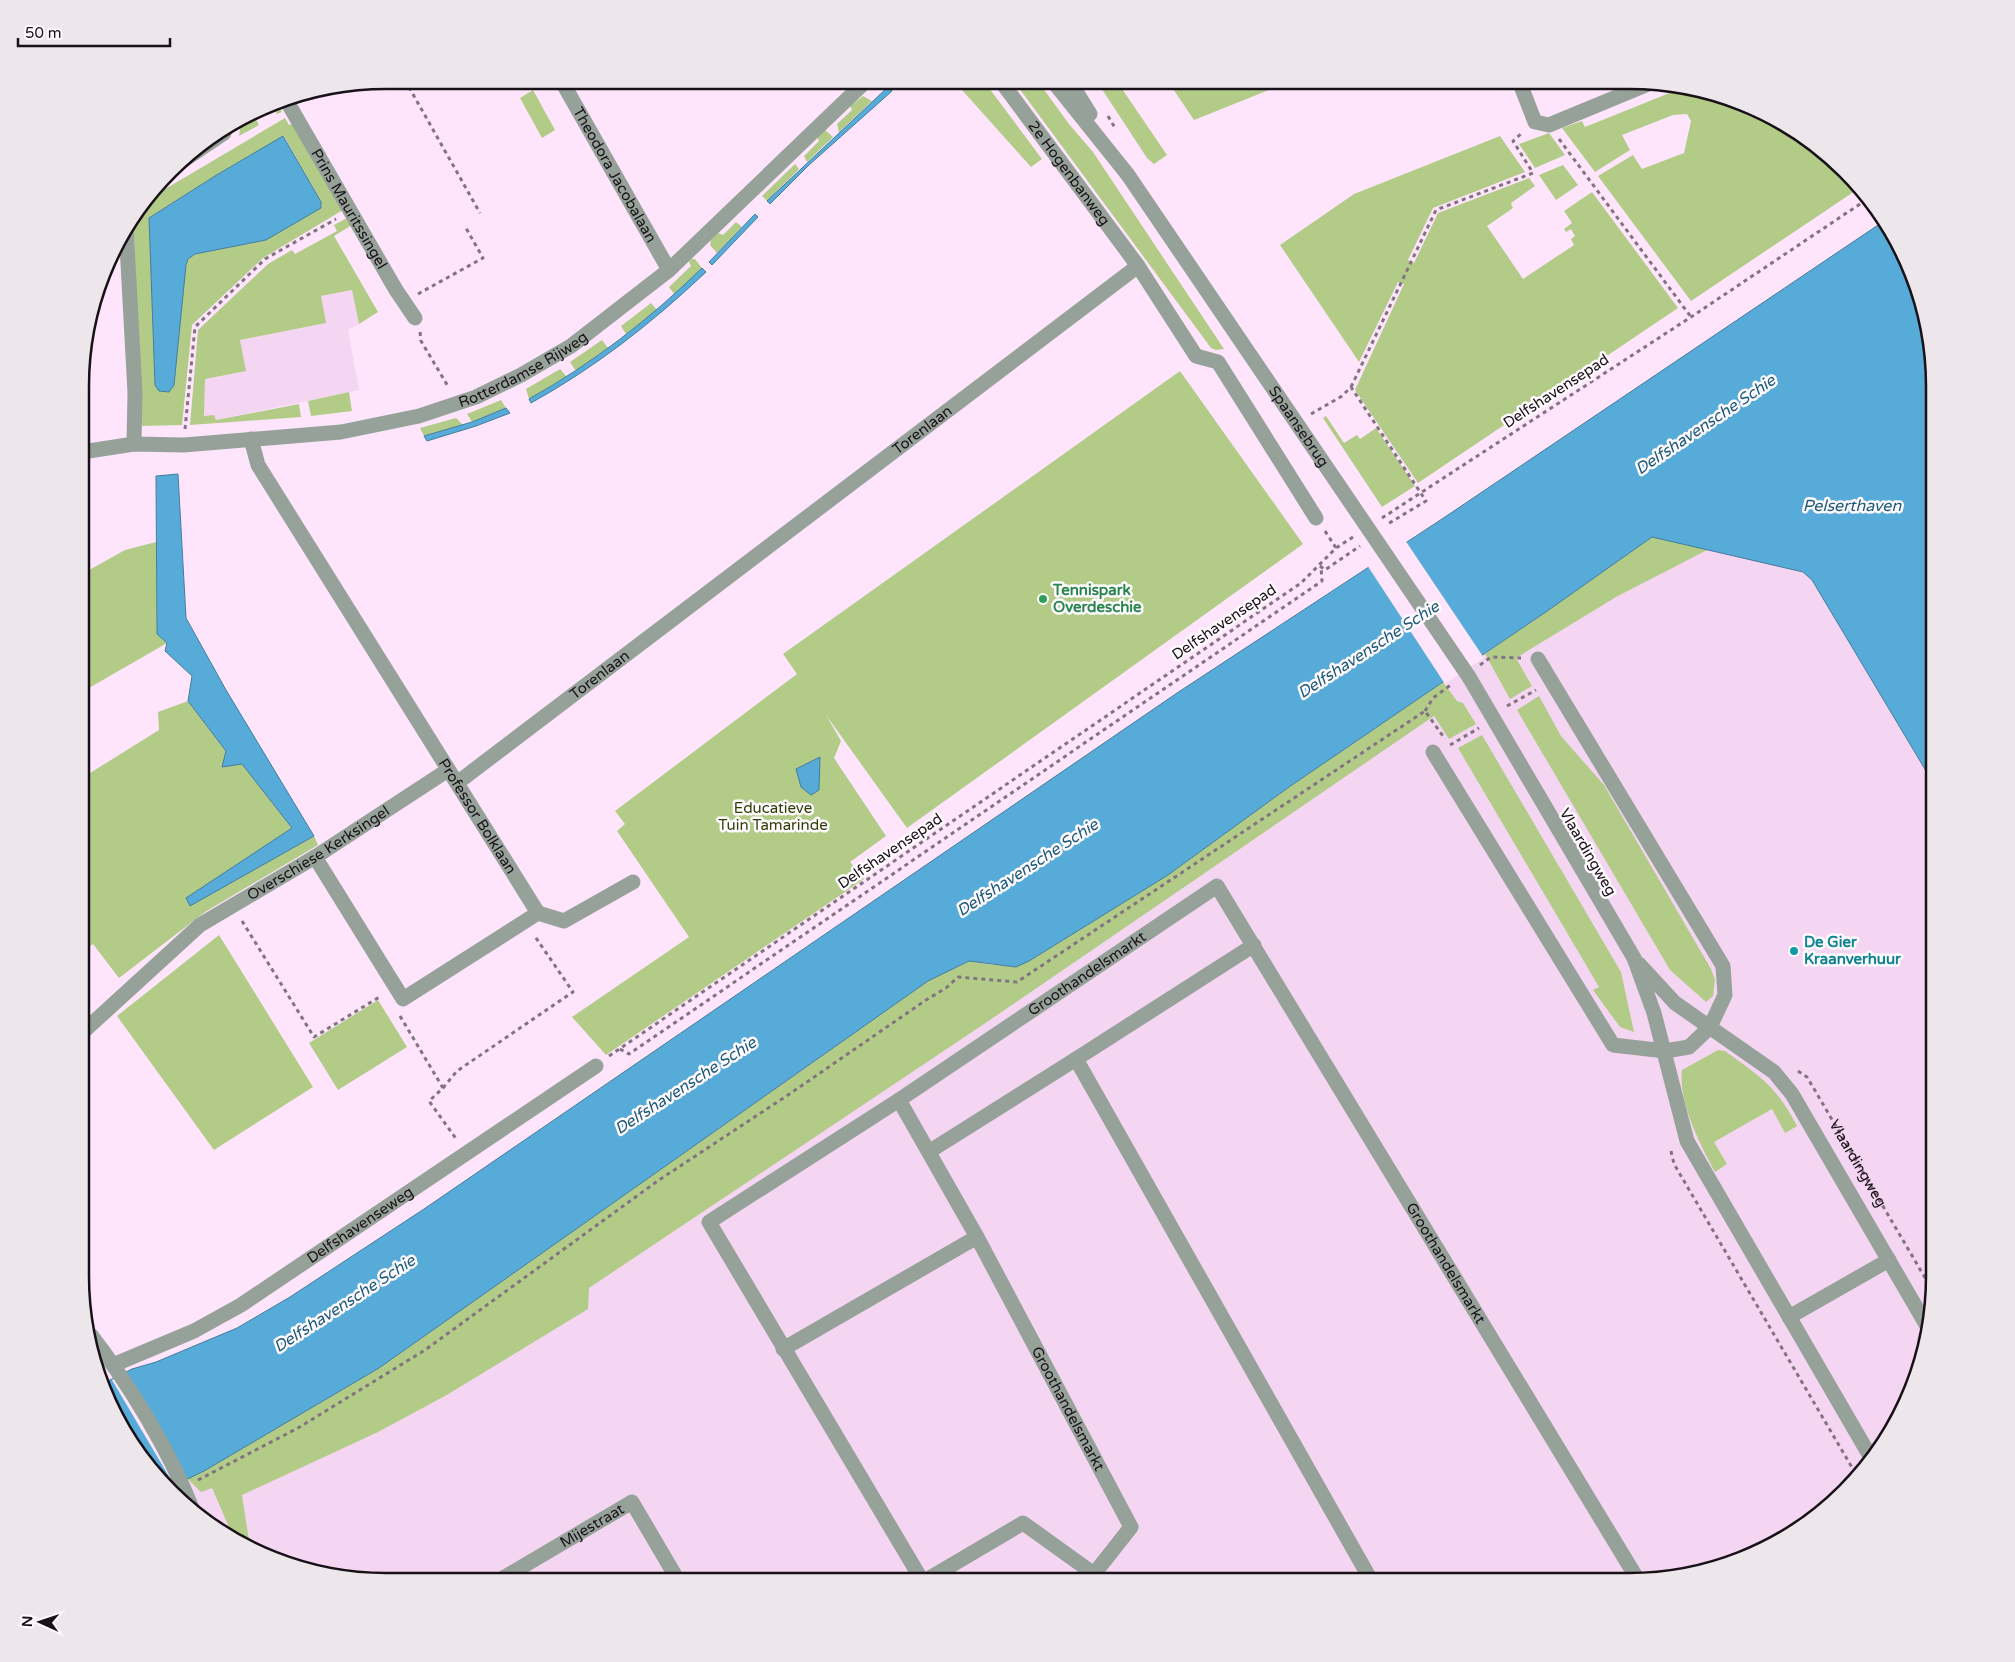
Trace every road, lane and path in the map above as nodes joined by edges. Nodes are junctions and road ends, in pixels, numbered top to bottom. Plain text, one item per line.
1 (410, 89) edge
2 (566, 89) edge
3 (858, 89) edge
4 (1007, 89) edge
5 (1059, 89) edge
6 (1075, 89) edge
7 (1523, 89) edge
8 (1635, 89) edge
9 (288, 106) edge
10 (1106, 114) dead end
11 (1542, 123) junction
12 (1120, 136) dead end
13 (1128, 175) junction
14 (1863, 202) edge
15 (351, 211) junction
16 (480, 213) dead end
17 (466, 228) dead end
18 (127, 241) edge
19 (1138, 266) junction
20 (669, 270) junction
21 (405, 301) junction
22 (1691, 317) junction
23 (415, 318) joint
24 (1351, 387) junction
25 (458, 404) junction
26 (1309, 416) dead end
27 (251, 439) junction
28 (134, 444) junction
29 (184, 444) junction
30 (89, 451) edge
31 (1421, 494) junction
32 (1316, 518) dead end
33 (1375, 523) dead end
34 (1381, 528) dead end
35 (1359, 533) dead end
36 (1361, 545) dead end
37 (1319, 566) junction
38 (1538, 659) dead end
39 (1469, 678) joint
40 (1535, 690) dead end
41 (1504, 708) dead end
42 (1481, 727) dead end
43 (1433, 752) dead end
44 (448, 770) junction
45 (457, 783) junction
46 (315, 857) junction
47 (633, 882) dead end
48 (232, 905) junction
49 (538, 913) junction
50 (524, 922) junction
51 (1254, 945) junction
52 (1634, 958) junction
53 (399, 993) junction
54 (89, 1026) edge
55 (1710, 1027) junction
56 (620, 1049) junction
57 (1665, 1051) junction
58 (1076, 1059) junction
59 (596, 1066) joint
60 (1792, 1068) dead end
61 (443, 1088) junction
62 (899, 1100) junction
63 (930, 1151) junction
64 (467, 1154) junction
65 (977, 1237) junction
66 (1889, 1260) junction
67 (1926, 1279) edge
68 (1790, 1317) junction
69 (1923, 1318) edge
70 (96, 1342) edge
71 (784, 1349) junction
72 (116, 1370) junction
73 (1868, 1453) edge
74 (182, 1484) junction
75 (188, 1498) edge
76 (512, 1573) edge
77 (674, 1573) edge
78 (918, 1573) edge
79 (938, 1573) edge
80 (1089, 1573) edge
81 (1100, 1573) edge
82 (1367, 1573) edge
83 (1634, 1573) edge

1 - 16 path
2 - 20 street, Theodora Jacobalaan
3 - 20 street, Rotterdamse Rijweg
4 - 19 street, 2e Hogenbanweg
5 - 13 street
6 - 13 street
7 - 11 street
8 - 11 street
9 - 15 street, Prins Mauritssingel
10 - 12 path
11 - 22 path
11 - 24 path
13 - 39 street, Spaansebrug, bridge
14 - 22 path, Delfshavensepad
15 - 21 street, Prins Mauritssingel
15 - 29 path
17 - 21 path
18 - 28 street
19 - 32 street
19 - 45 street, Torenlaan
20 - 25 street, Rotterdamse Rijweg
21 - 23 street, Prins Mauritssingel
22 - 31 path, Delfshavensepad
23 - 25 path
24 - 26 path
24 - 31 path
25 - 27 street, Rotterdamse Rijweg
27 - 29 street, Rotterdamse Rijweg
27 - 44 street, Professor Bolklaan
28 - 29 street, Rotterdamse Rijweg
28 - 30 street, Rotterdamse Rijweg
31 - 33 path, Delfshavensepad
31 - 34 path
35 - 37 path, Delfshavensepad
36 - 37 path
37 - 56 path, Delfshavensepad
37 - 56 path
38 - 55 street
39 - 52 street, Vlaardingweg
40 - 41 path
42 - 74 path
43 - 57 street
44 - 45 street, Professor Bolklaan
44 - 46 street, Overschiese Kerksingel
45 - 49 street, Professor Bolklaan
46 - 48 street, Overschiese Kerksingel
46 - 53 street
47 - 49 street
48 - 53 path
48 - 54 street, Overschiese Kerksingel
49 - 50 street
50 - 53 street
50 - 61 path
51 - 58 street
51 - 62 street, Groothandelsmarkt
51 - 83 street, Groothandelsmarkt
52 - 55 street, Vlaardingweg
52 - 57 street, Vlaardingweg
53 - 61 path
55 - 57 street
55 - 66 street, Vlaardingweg
56 - 59 path, Delfshavensepad
57 - 68 street, Vlaardingweg
58 - 63 street
58 - 82 street
59 - 64 street, Delfshavenseweg
60 - 67 path, Vlaardingweg
61 - 64 path
62 - 63 street, Groothandelsmarkt
62 - 71 street, Groothandelsmarkt
63 - 65 street, Groothandelsmarkt
64 - 72 street, Delfshavenseweg
65 - 71 street
65 - 81 street, Groothandelsmarkt
66 - 68 street
66 - 69 street, Vlaardingweg
68 - 73 street, Vlaardingweg
70 - 72 street
71 - 78 street, Groothandelsmarkt
72 - 74 street
74 - 75 street
76 - 77 street, Mijestraat
79 - 80 street, Groothandelsmarkt

